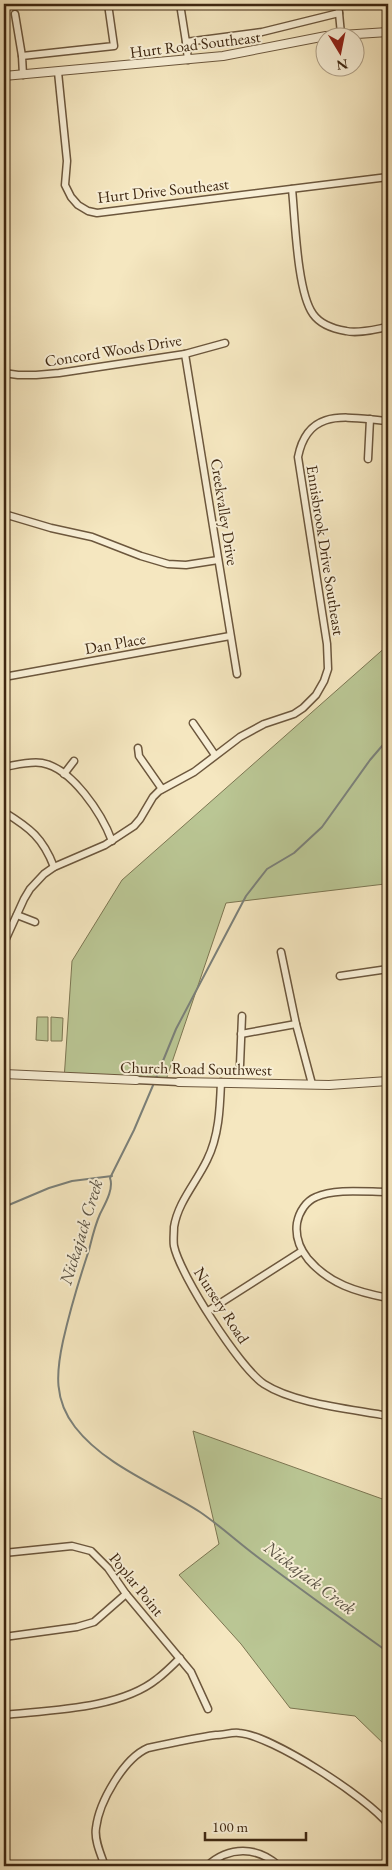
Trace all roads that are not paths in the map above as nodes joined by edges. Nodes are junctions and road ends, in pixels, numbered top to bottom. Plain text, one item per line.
1 (108, 4) edge
2 (180, 4) edge
3 (338, 4) edge
4 (339, 13) junction
5 (15, 14) dead end
6 (340, 28) edge
7 (388, 32) edge
8 (364, 33) edge
9 (314, 40) edge
10 (186, 42) junction
11 (22, 56) junction
12 (188, 60) junction
13 (58, 72) junction
14 (23, 75) junction
15 (4, 76) edge
16 (388, 176) edge
17 (292, 189) junction
18 (388, 327) edge
19 (225, 343) dead end
20 (185, 354) junction
21 (4, 373) edge
22 (370, 420) junction
23 (388, 420) edge
24 (368, 459) dead end
25 (4, 514) edge
26 (218, 560) junction
27 (230, 636) junction
28 (237, 674) dead end
29 (4, 677) edge
30 (192, 723) dead end
31 (138, 748) dead end
32 (215, 755) junction
33 (74, 761) dead end
34 (4, 767) edge
35 (64, 774) junction
36 (162, 789) junction
37 (4, 812) edge
38 (112, 841) junction
39 (54, 867) junction
40 (17, 916) junction
41 (35, 922) dead end
42 (4, 943) edge
43 (281, 952) dead end
44 (388, 969) edge
45 (340, 976) dead end
46 (242, 1016) dead end
47 (296, 1024) junction
48 (241, 1034) junction
49 (240, 1064) dead end
50 (4, 1074) edge
51 (136, 1080) joint
52 (388, 1081) edge
53 (179, 1082) joint
54 (221, 1082) junction
55 (312, 1084) junction
56 (388, 1192) edge
57 (302, 1251) junction
58 (388, 1298) edge
59 (208, 1311) junction
60 (388, 1416) edge
61 (4, 1553) edge
62 (126, 1594) junction
63 (4, 1637) edge
64 (180, 1658) junction
65 (208, 1709) dead end
66 (4, 1715) edge
67 (388, 1824) edge
68 (105, 1866) edge
69 (207, 1866) edge
70 (279, 1866) edge

1 - 11 street
2 - 10 street
3 - 4 street
4 - 6 street
4 - 10 street
5 - 11 street
7 - 8 street, Hurt Road Southeast
9 - 12 street, Hurt Road Southeast
10 - 12 street
11 - 14 street
12 - 13 street, Hurt Road Southeast
13 - 14 street, Hurt Road Southeast
13 - 17 street, Hurt Drive Southeast
14 - 15 street, Hurt Road Southeast
16 - 17 street, Hurt Drive Southeast
17 - 18 street
19 - 20 street, Concord Woods Drive
20 - 21 street, Concord Woods Drive
20 - 26 street, Creekvalley Drive
22 - 23 street, Ennisbrook Drive Southeast
22 - 24 street
22 - 32 street, Ennisbrook Drive Southeast
25 - 26 street
26 - 27 street, Creekvalley Drive
27 - 28 street, Creekvalley Drive
27 - 29 street, Dan Place
30 - 32 street
31 - 36 street
32 - 36 street
33 - 35 street
34 - 35 street
35 - 38 street
36 - 38 street
37 - 39 street
38 - 39 street
39 - 40 street
40 - 41 street
40 - 42 street
43 - 47 street
44 - 45 street
46 - 48 street
47 - 48 street
47 - 55 street
48 - 49 street
50 - 51 street, Church Road Southwest
51 - 53 street, Church Road Southwest
52 - 55 street, Church Road Southwest
53 - 54 street, Church Road Southwest
54 - 55 street, Church Road Southwest
54 - 59 street, Nursery Road
56 - 57 street
57 - 58 street
57 - 59 street
59 - 60 street, Nursery Road
61 - 62 street, Poplar Point
62 - 63 street
62 - 64 street, Poplar Point
64 - 65 street, Poplar Point
64 - 66 street
67 - 68 street
69 - 70 street

